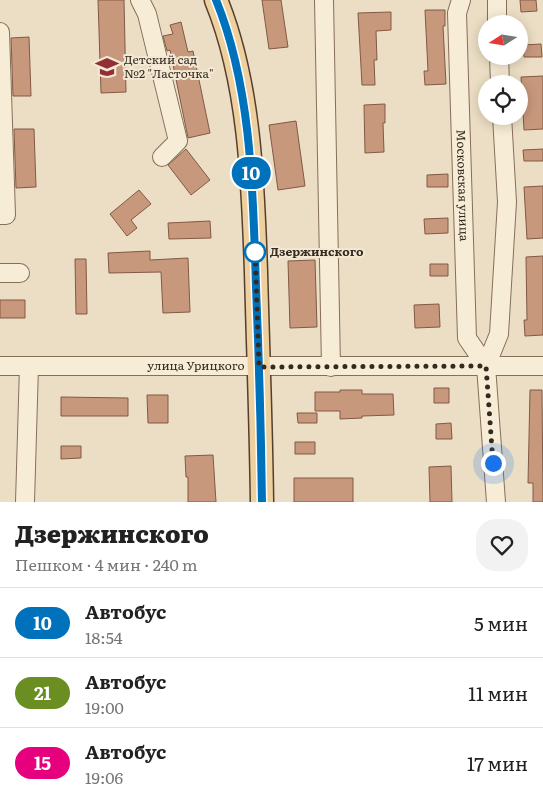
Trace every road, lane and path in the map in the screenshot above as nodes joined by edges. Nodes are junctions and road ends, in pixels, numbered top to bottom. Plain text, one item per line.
1 (140, 0) edge
2 (216, 0) edge
3 (324, 0) edge
4 (461, 0) edge
5 (496, 0) edge
6 (497, 15) edge
7 (0, 32) edge
8 (503, 125) edge
9 (162, 157) dead end
10 (0, 215) edge
11 (0, 273) edge
12 (20, 273) dead end
13 (0, 366) edge
14 (29, 366) junction
15 (486, 366) junction
16 (543, 366) edge
17 (259, 367) junction
18 (331, 367) junction
19 (25, 502) edge
20 (262, 502) edge
21 (496, 502) edge

1 - 9 street
2 - 17 main road
3 - 18 street
4 - 15 street, Московская улица
5 - 6 street
7 - 10 street
8 - 15 street, Московская улица
11 - 12 street
13 - 14 street, улица Урицкого
14 - 17 street, улица Урицкого
14 - 19 street
15 - 16 street, улица Урицкого
15 - 18 street, улица Урицкого
15 - 21 street, Московская улица
17 - 18 street, улица Урицкого
17 - 20 main road

